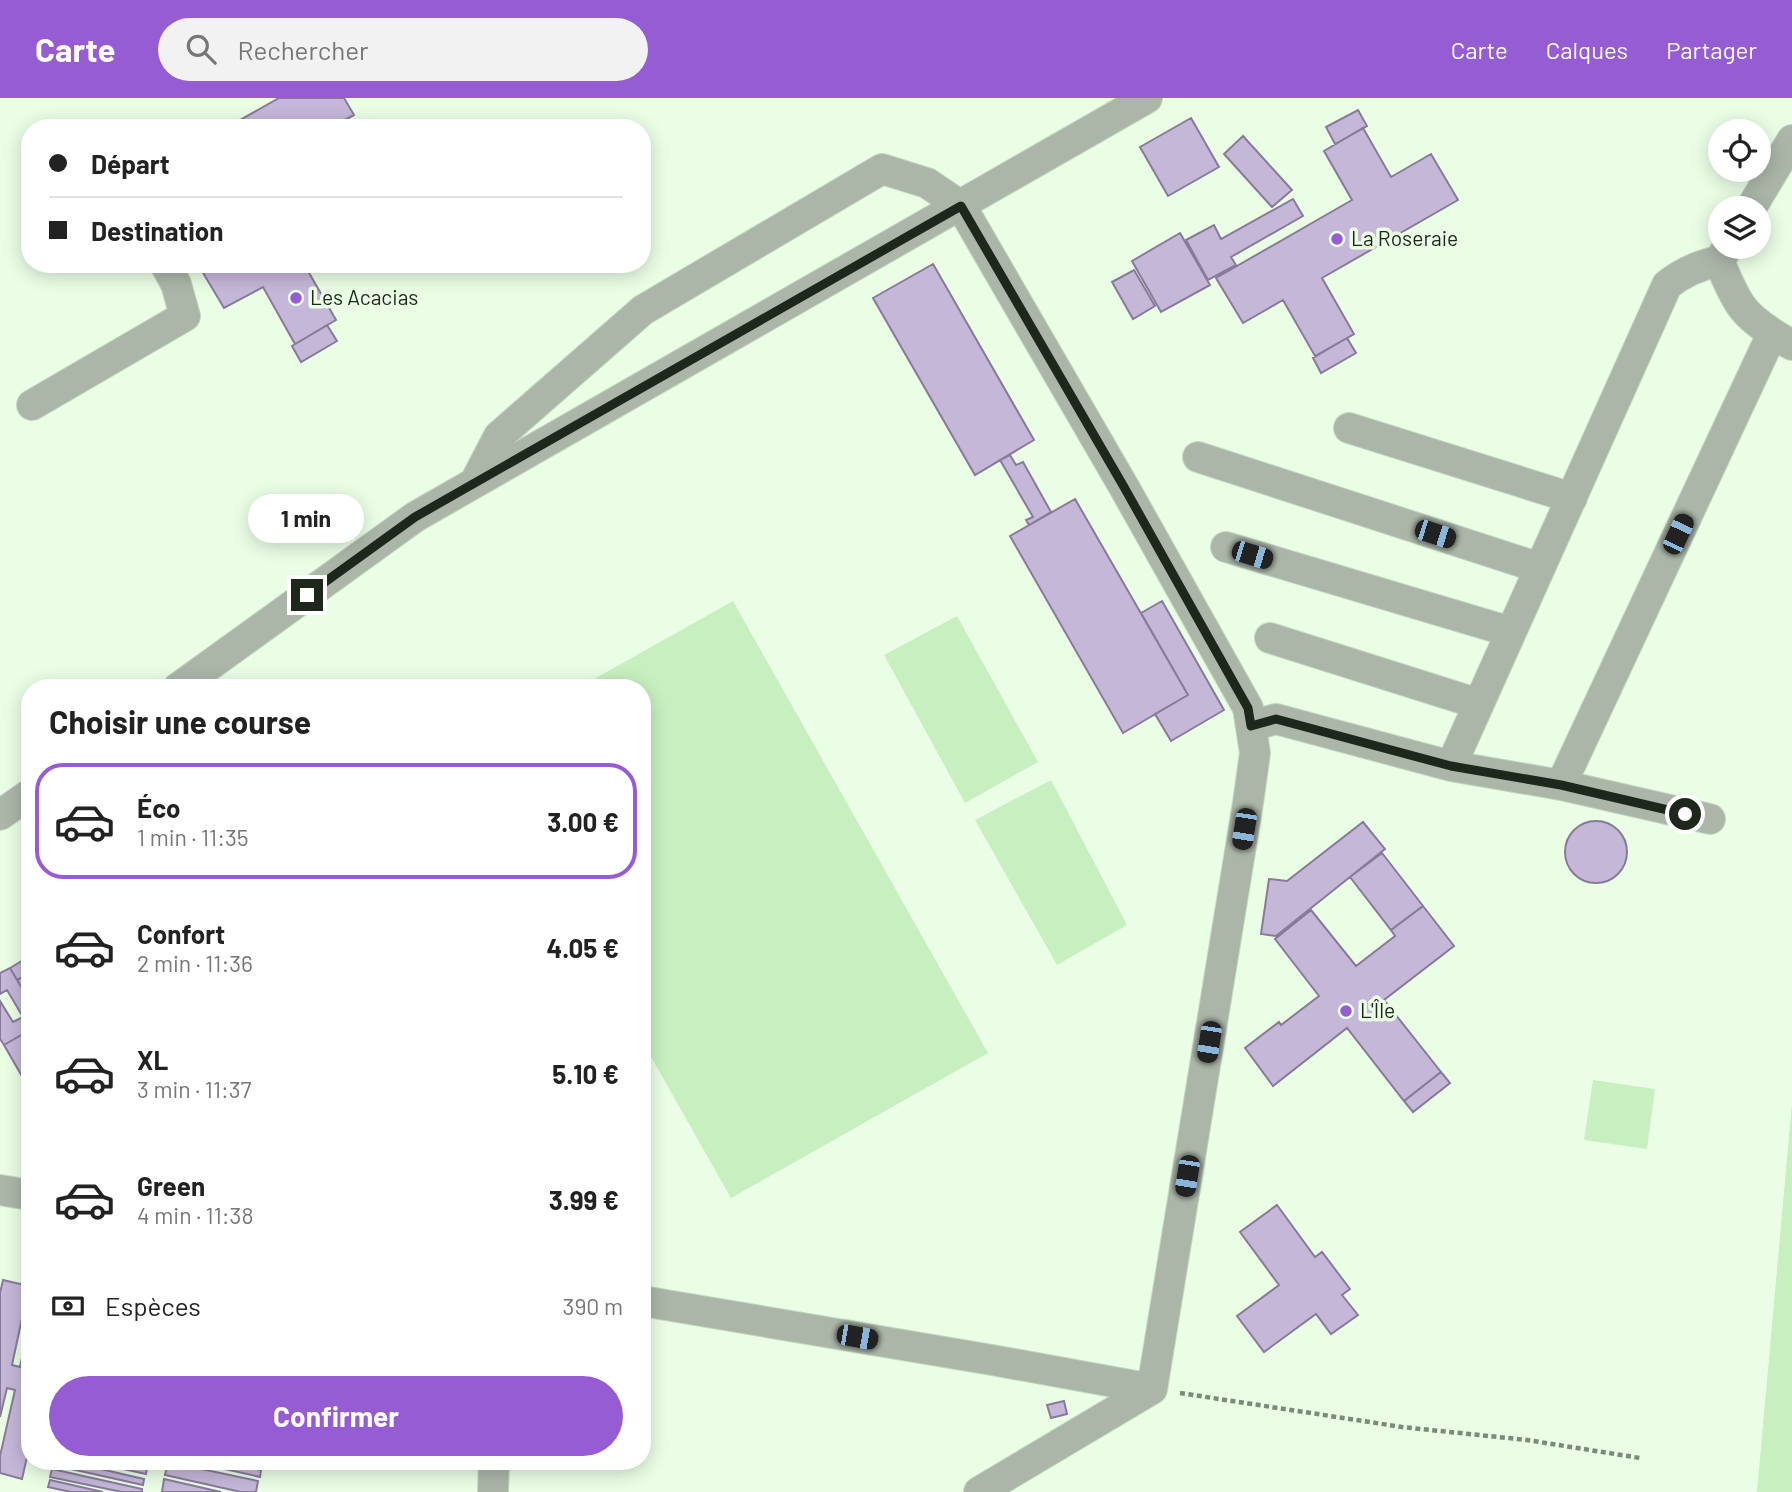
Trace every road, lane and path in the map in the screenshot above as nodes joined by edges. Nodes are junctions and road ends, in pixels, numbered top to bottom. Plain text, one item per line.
1 (1147, 98) edge
2 (1792, 140) edge
3 (1758, 196) edge
4 (961, 206) junction
5 (1714, 259) edge
6 (1725, 259) edge
7 (170, 273) edge
8 (1782, 339) edge
9 (32, 405) dead end
10 (1349, 428) dead end
11 (1198, 457) dead end
12 (475, 482) junction
13 (1572, 498) junction
14 (1226, 547) dead end
15 (1540, 568) junction
16 (1511, 632) junction
17 (1270, 638) dead end
18 (190, 679) edge
19 (1479, 704) junction
20 (1251, 726) junction
21 (1451, 766) junction
22 (1561, 785) junction
23 (21, 801) edge
24 (0, 816) edge
25 (1710, 819) dead end
26 (0, 1190) edge
27 (21, 1194) edge
28 (651, 1303) edge
29 (1152, 1389) junction
30 (1640, 1458) dead end
31 (494, 1470) edge
32 (493, 1492) edge
33 (979, 1492) edge

1 - 4 lane
2 - 3 lane
4 - 12 lane
4 - 12 lane
4 - 20 lane
5 - 13 lane
6 - 8 lane
7 - 9 lane
8 - 22 lane
10 - 13 lane
11 - 15 lane
12 - 18 lane
13 - 15 lane
14 - 16 lane
15 - 16 lane
16 - 19 lane
17 - 19 lane
19 - 21 lane
20 - 21 lane
20 - 29 lane
21 - 22 lane
22 - 25 lane
23 - 24 lane
26 - 27 lane
28 - 29 lane
29 - 30 path
29 - 33 lane
31 - 32 lane

